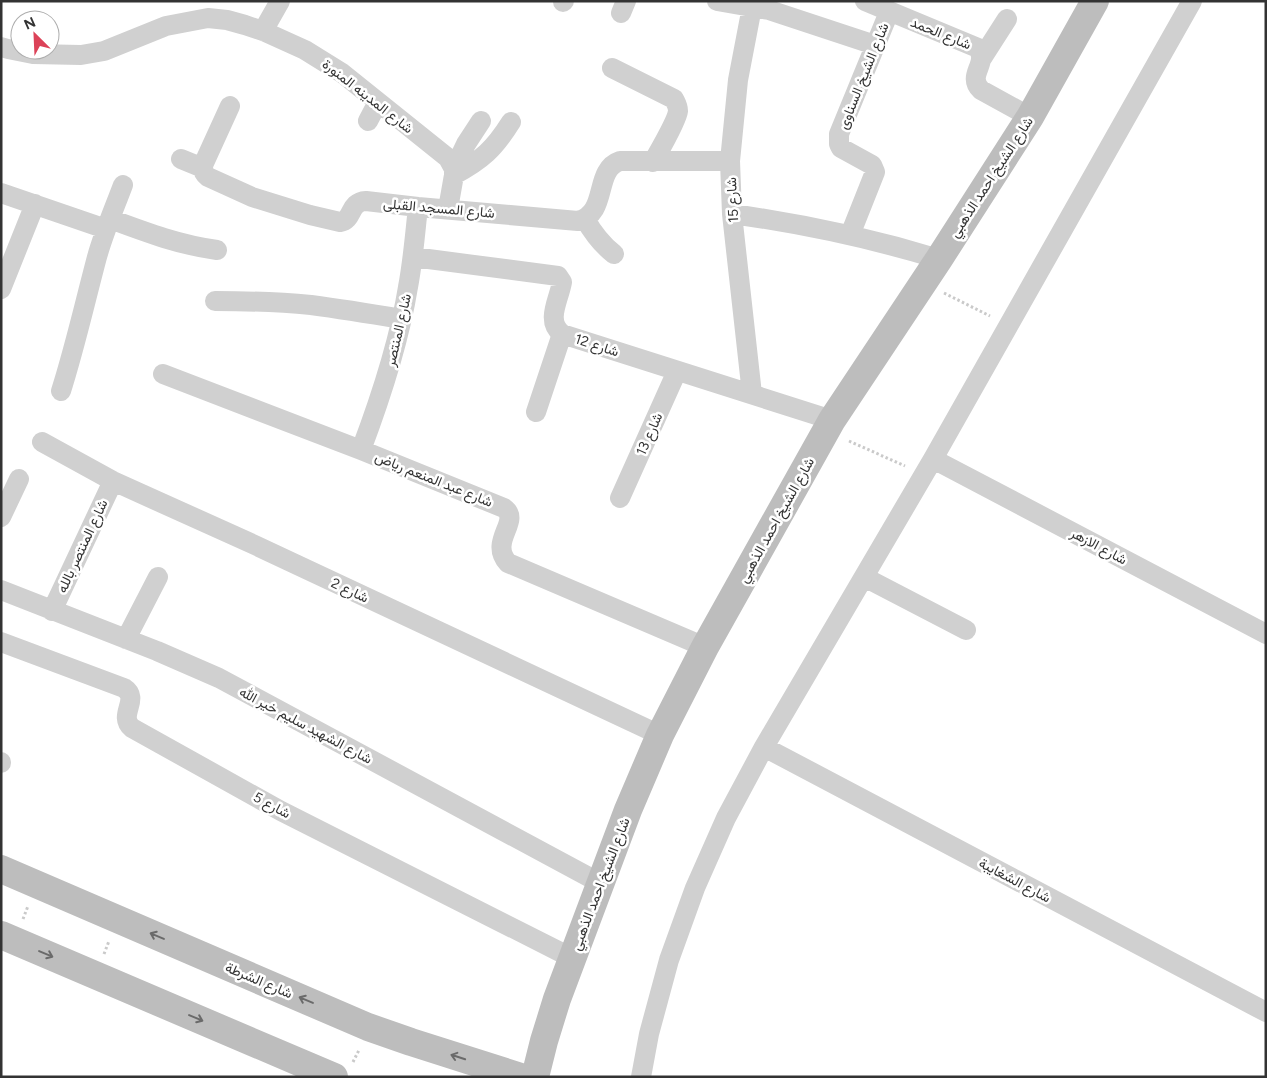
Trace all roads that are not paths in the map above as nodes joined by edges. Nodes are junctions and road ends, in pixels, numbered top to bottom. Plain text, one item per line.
1 (280, 1) edge
2 (717, 1) edge
3 (865, 1) edge
4 (1192, 1) edge
5 (1091, 2) edge
6 (746, 4) edge
7 (889, 12) junction
8 (1007, 19) dead end
9 (263, 31) junction
10 (876, 45) junction
11 (1, 47) edge
12 (982, 58) junction
13 (612, 68) dead end
14 (378, 102) junction
15 (230, 106) dead end
16 (1030, 117) junction
17 (368, 121) dead end
18 (481, 121) dead end
19 (510, 122) dead end
20 (181, 159) dead end
21 (730, 161) junction
22 (653, 162) junction
23 (203, 168) junction
24 (454, 172) junction
25 (123, 185) dead end
26 (1, 193) edge
27 (34, 204) junction
28 (418, 207) junction
29 (448, 209) junction
30 (732, 214) junction
31 (585, 219) junction
32 (108, 224) junction
33 (850, 234) junction
34 (217, 250) dead end
35 (614, 254) dead end
36 (413, 257) junction
37 (939, 259) junction
38 (1, 289) edge
39 (215, 301) dead end
40 (402, 319) junction
41 (562, 334) junction
42 (677, 371) junction
43 (163, 374) dead end
44 (61, 391) dead end
45 (752, 394) junction
46 (536, 412) dead end
47 (829, 425) junction
48 (42, 442) dead end
49 (361, 450) junction
50 (928, 467) junction
51 (19, 479) dead end
52 (113, 481) junction
53 (620, 498) dead end
54 (1, 517) edge
55 (158, 577) dead end
56 (864, 577) junction
57 (1, 590) edge
58 (52, 611) junction
59 (966, 630) dead end
60 (1266, 634) edge
61 (126, 639) junction
62 (1, 642) edge
63 (704, 647) junction
64 (660, 735) junction
65 (764, 747) junction
66 (1, 869) edge
67 (600, 883) junction
68 (8, 938) edge
69 (572, 958) junction
70 (1266, 1012) edge
71 (506, 1074) edge
72 (334, 1077) edge
73 (535, 1077) edge
74 (641, 1077) edge

1 - 9 street
2 - 6 street
3 - 7 street, شارع الحمد
4 - 50 street
5 - 16 street, شارع الشيخ احمد الذهبي
6 - 10 street
6 - 21 street, شارع 15
7 - 10 street, شارع الشيخ السناوى
7 - 12 street, شارع الحمد
8 - 12 street
9 - 11 street, شارع المدينه المنورة
9 - 14 street, شارع المدينه المنورة
10 - 33 street, شارع الشيخ السناوى
12 - 16 street, شارع الحمد
13 - 22 street
14 - 17 street
14 - 24 street, شارع المدينه المنورة
15 - 23 street
16 - 37 street, شارع الشيخ احمد الذهبي
18 - 24 street
19 - 24 street
20 - 23 street
21 - 22 street
21 - 30 street, شارع 15
22 - 31 street
23 - 28 street, شارع المسجد القبلى
24 - 29 street
25 - 32 street
26 - 27 street
27 - 32 street
27 - 38 street
28 - 29 street, شارع المسجد القبلى
28 - 36 street, شارع المنتصر
29 - 31 street, شارع المسجد القبلى
30 - 33 street
30 - 45 street, شارع 15
31 - 35 street
32 - 34 street
32 - 44 street
33 - 37 street
36 - 40 street, شارع المنتصر
36 - 41 street, شارع 12
37 - 47 street, شارع الشيخ احمد الذهبي
39 - 40 street
40 - 49 street, شارع المنتصر
41 - 42 street, شارع 12
41 - 46 street
42 - 45 street, شارع 12
42 - 53 street, شارع 13
43 - 49 street, شارع عبد المنعم رياض
45 - 47 street, شارع 12
47 - 63 street, شارع الشيخ احمد الذهبي
48 - 52 street, شارع 2
49 - 63 street, شارع عبد المنعم رياض
50 - 56 street
50 - 60 street, شارع الازهر
51 - 54 street
52 - 58 street, شارع المنتصر بالله
52 - 64 street, شارع 2
55 - 61 street
56 - 59 street
56 - 65 street
57 - 58 street, شارع الشهيد سليم خير الله
58 - 61 street, شارع الشهيد سليم خير الله
61 - 67 street, شارع الشهيد سليم خير الله
62 - 69 street, شارع 5
63 - 64 street, شارع الشيخ احمد الذهبي
64 - 67 street, شارع الشيخ احمد الذهبي
65 - 70 street, شارع الشغايبة
65 - 74 street
71 -> 66 street, شارع الشرطة
67 - 69 street, شارع الشيخ احمد الذهبي
68 -> 72 street
69 - 73 street, شارع الشيخ احمد الذهبي

